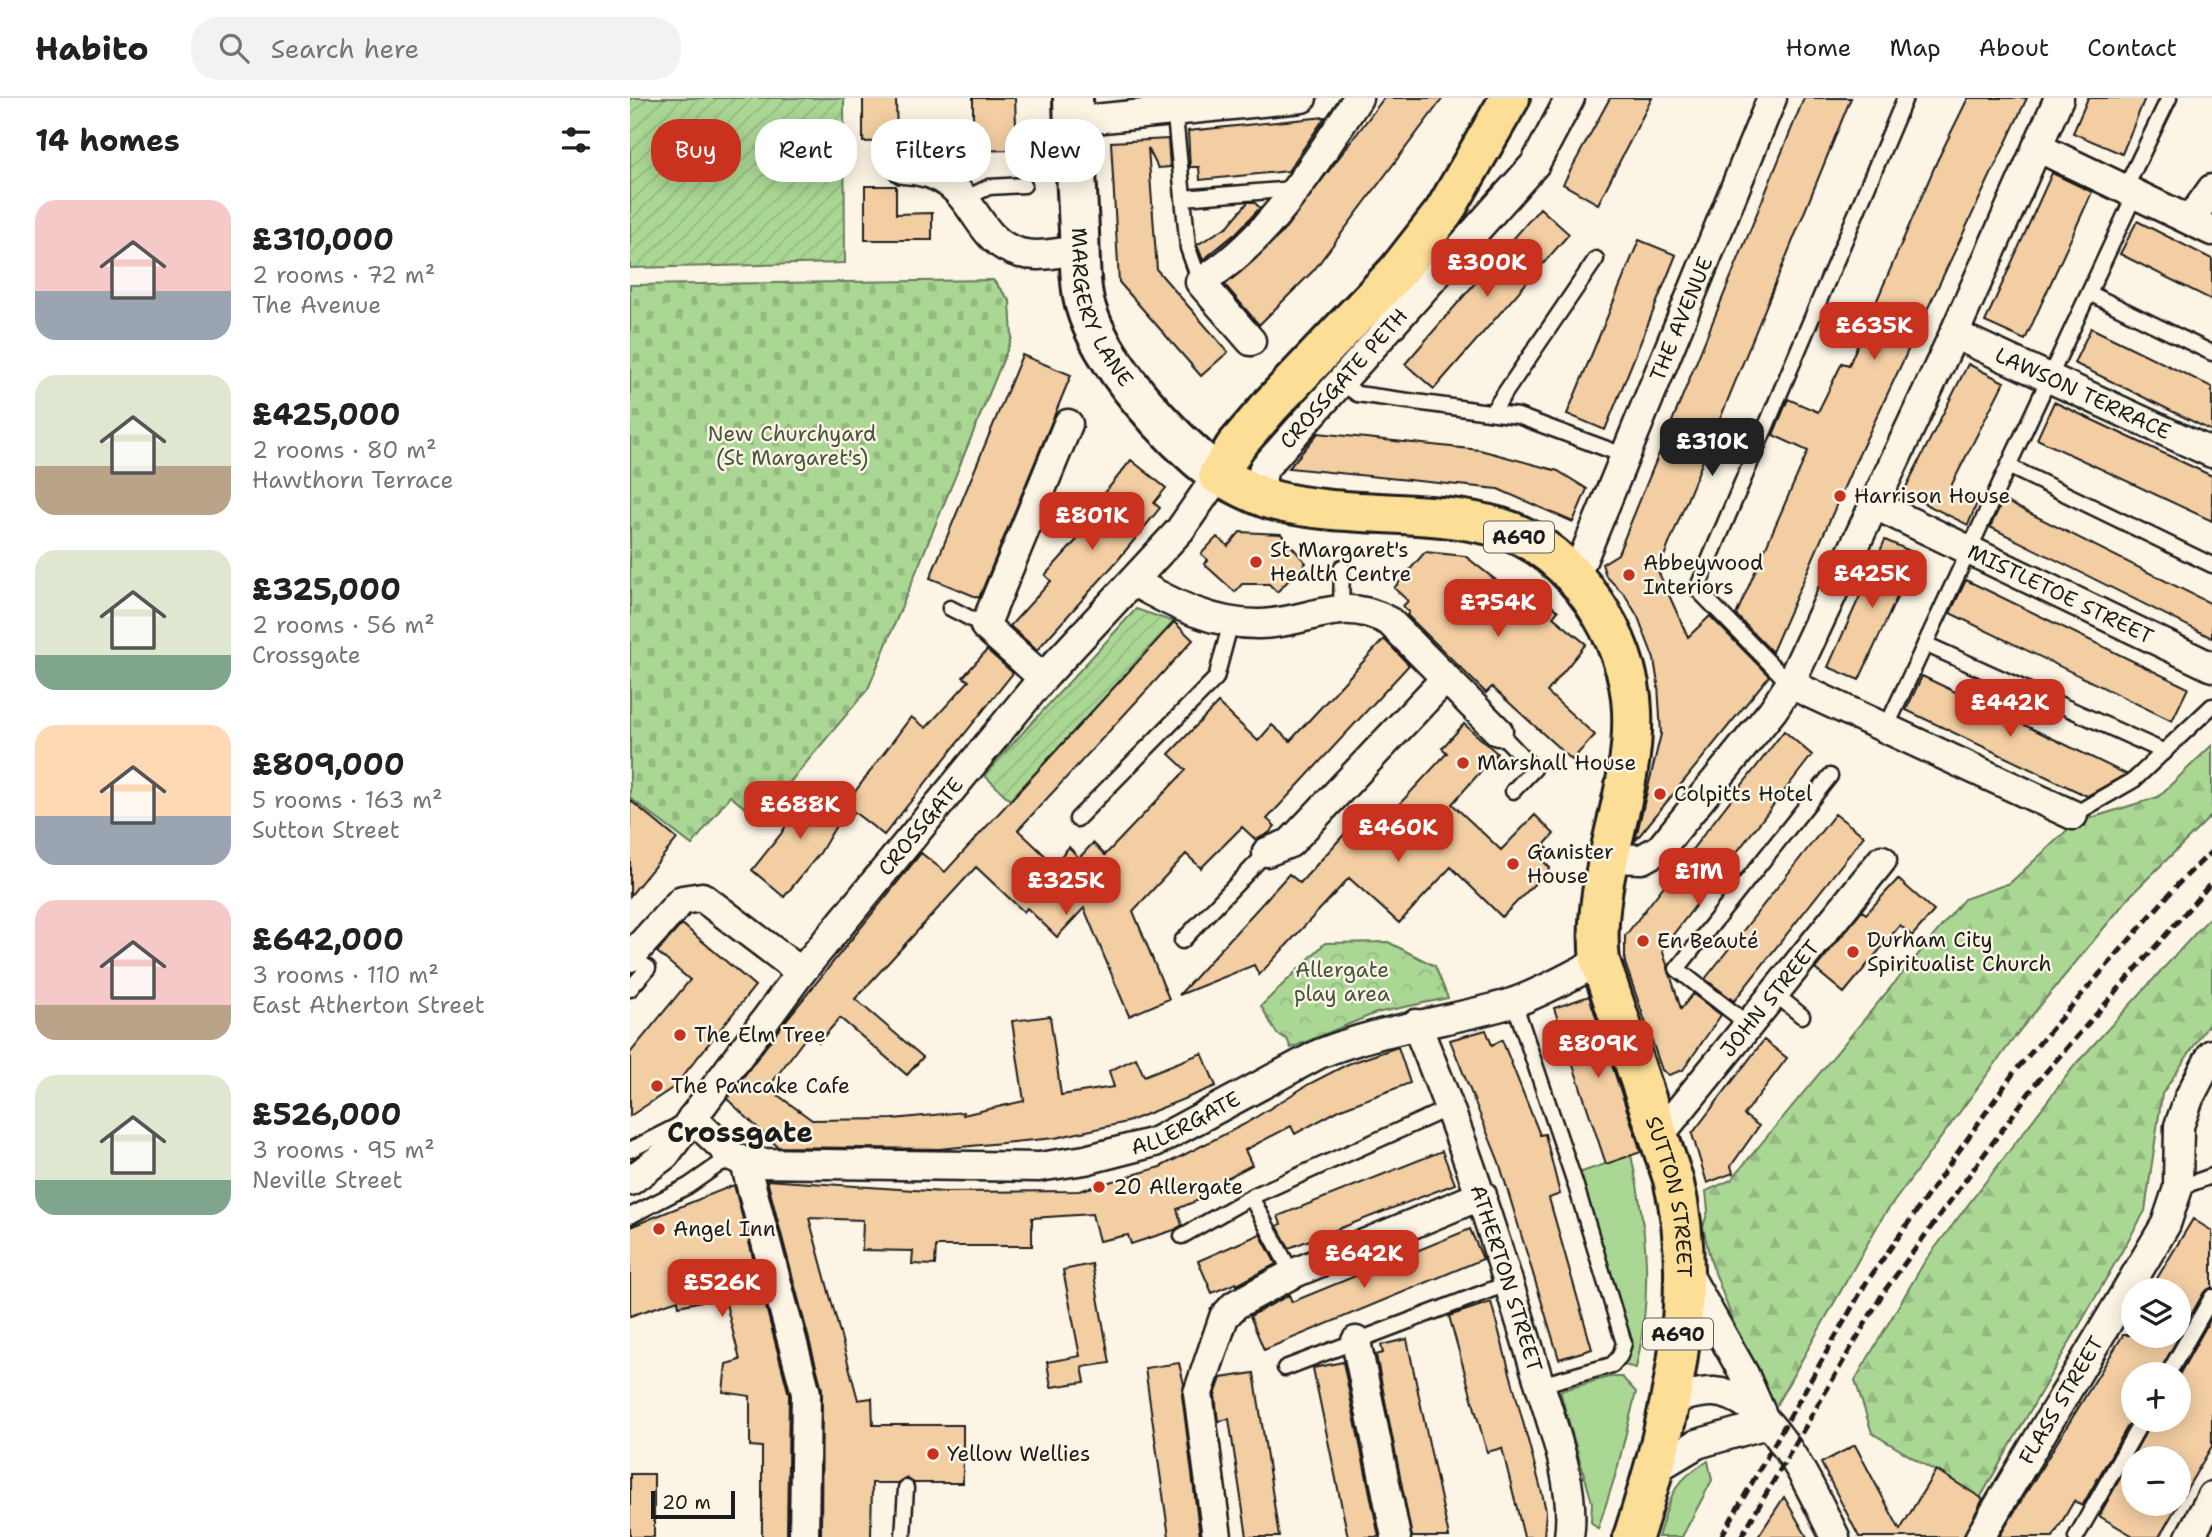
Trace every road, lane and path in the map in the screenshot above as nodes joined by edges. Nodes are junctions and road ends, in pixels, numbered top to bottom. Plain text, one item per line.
1 (1301, 98) edge
2 (1358, 98) edge
3 (1510, 98) edge
4 (1570, 98) edge
5 (1772, 98) edge
6 (1905, 98) edge
7 (2059, 98) edge
8 (2169, 98) edge
9 (1174, 105) edge
10 (1073, 109) edge
11 (2037, 147) junction
12 (949, 182) edge
13 (1024, 185) dead end
14 (1294, 189) junction
15 (2212, 189) edge
16 (2130, 192) junction
17 (966, 198) junction
18 (1183, 198) junction
19 (2201, 226) edge
20 (1079, 250) junction
21 (1596, 260) dead end
22 (1200, 282) junction
23 (2089, 293) junction
24 (1954, 334) junction
25 (1251, 341) dead end
26 (2212, 353) edge
27 (2050, 376) junction
28 (1340, 381) junction
29 (1492, 412) junction
30 (1068, 424) dead end
31 (2212, 453) edge
32 (1626, 456) junction
33 (2008, 467) junction
34 (1218, 475) junction
35 (1264, 497) junction
36 (1873, 504) junction
37 (1969, 550) junction
38 (2212, 565) edge
39 (1342, 567) dead end
40 (1575, 578) junction
41 (1134, 582) junction
42 (950, 608) dead end
43 (1341, 608) junction
44 (1231, 622) junction
45 (985, 626) junction
46 (1925, 644) junction
47 (2212, 667) edge
48 (1043, 678) junction
49 (1446, 678) junction
50 (1790, 684) junction
51 (2212, 706) edge
52 (1886, 728) junction
53 (1498, 731) joint
54 (2165, 752) junction
55 (1830, 776) dead end
56 (1513, 791) dead end
57 (2073, 815) joint
58 (1077, 819) dead end
59 (1267, 852) joint
60 (1609, 858) junction
61 (1882, 860) dead end
62 (1182, 941) dead end
63 (630, 957) edge
64 (1600, 961) junction
65 (801, 972) junction
66 (630, 989) edge
67 (1774, 993) junction
68 (1514, 1002) junction
69 (1802, 1016) dead end
70 (1416, 1024) junction
71 (1748, 1025) junction
72 (2212, 1054) edge
73 (1451, 1107) junction
74 (692, 1118) junction
75 (1658, 1137) junction
76 (630, 1150) edge
77 (745, 1163) junction
78 (2212, 1176) edge
79 (630, 1181) edge
80 (2178, 1188) junction
81 (1482, 1195) junction
82 (1251, 1197) junction
83 (630, 1216) edge
84 (1182, 1236) dead end
85 (1685, 1269) junction
86 (1292, 1273) junction
87 (1508, 1283) junction
88 (2212, 1297) edge
89 (1356, 1341) junction
90 (2175, 1362) edge
91 (1285, 1368) dead end
92 (1539, 1385) junction
93 (1671, 1399) junction
94 (1767, 1424) junction
95 (2136, 1432) edge
96 (1655, 1469) junction
97 (906, 1488) dead end
98 (2212, 1496) edge
99 (804, 1537) edge
100 (903, 1537) edge
101 (1217, 1537) edge
102 (1396, 1537) edge
103 (1569, 1537) edge
104 (1633, 1537) edge
105 (1835, 1537) edge
106 (1980, 1537) edge
107 (2076, 1537) edge
108 (2190, 1537) edge

1 - 9 street
2 - 14 street
3 - 34 highway
4 - 28 street, CROSSGATE PETH
5 - 32 street, THE AVENUE
6 - 50 lane
7 - 11 street
8 - 16 lane
9 - 10 street
9 - 18 lane
10 - 20 street, MARGERY LANE
11 - 16 street
11 - 24 street
12 - 17 street
13 - 17 lane
14 - 18 lane
14 - 22 street
15 - 19 street
16 - 19 street
16 - 23 lane
17 - 20 street
18 - 22 lane
20 - 34 street, MARGERY LANE
21 - 29 lane
22 - 25 street
23 - 26 lane
23 - 27 lane
24 - 27 street, LAWSON TERRACE
24 - 36 street
27 - 31 street, LAWSON TERRACE
27 - 33 lane
28 - 29 lane
28 - 35 street, CROSSGATE PETH
29 - 32 lane
30 - 45 street
32 - 40 street, THE AVENUE
33 - 37 lane
33 - 38 lane
34 - 35 highway, A690
34 - 41 street, CROSSGATE
35 - 40 highway, A690
36 - 37 street, MISTLETOE STREET
36 - 50 street
37 - 46 lane
37 - 47 street, MISTLETOE STREET
39 - 43 lane
40 - 60 highway, A690
41 - 44 street
41 - 48 street, CROSSGATE
42 - 45 lane
43 - 44 street
43 - 49 street
44 - 58 lane
45 - 48 street
46 - 52 lane
46 - 54 lane
48 - 65 street, CROSSGATE
49 - 53 street
49 - 59 street
50 - 52 street
50 - 60 street
51 - 54 lane
52 - 57 street
53 - 56 lane
54 - 57 lane
55 - 71 lane
59 - 62 lane
60 - 64 highway, A690
61 - 67 street, JOHN STREET
63 - 65 street
63 - 66 lane
64 - 68 street, ALLERGATE
64 - 75 highway, SUTTON STREET / A690
65 - 74 street, CROSSGATE
67 - 69 lane
67 - 71 street, JOHN STREET
68 - 70 street, ALLERGATE
68 - 92 lane
70 - 73 street, ATHERTON STREET
70 - 77 street, ALLERGATE
71 - 75 street, JOHN STREET
72 - 80 street, FLASS STREET
73 - 81 street, ATHERTON STREET
73 - 82 lane
74 - 76 lane
74 - 77 street
74 - 79 street, CROSSGATE
75 - 85 highway, SUTTON STREET / A690
77 - 83 lane
77 - 99 street
78 - 80 lane
80 - 106 street, FLASS STREET
81 - 86 street
81 - 87 street, ATHERTON STREET
82 - 84 lane
82 - 86 lane
85 - 93 highway, A690
85 - 94 street, SUTTON STREET
86 - 101 street
87 - 89 lane
87 - 92 street, ATHERTON STREET
88 - 90 lane
89 - 91 lane
89 - 102 street
92 - 103 street, ATHERTON STREET
93 - 94 street, SUTTON STREET
93 - 96 highway, A690
94 - 96 street
94 - 105 street, SUTTON STREET
95 - 107 lane
96 - 104 highway, A690
97 - 100 lane
98 - 108 street

